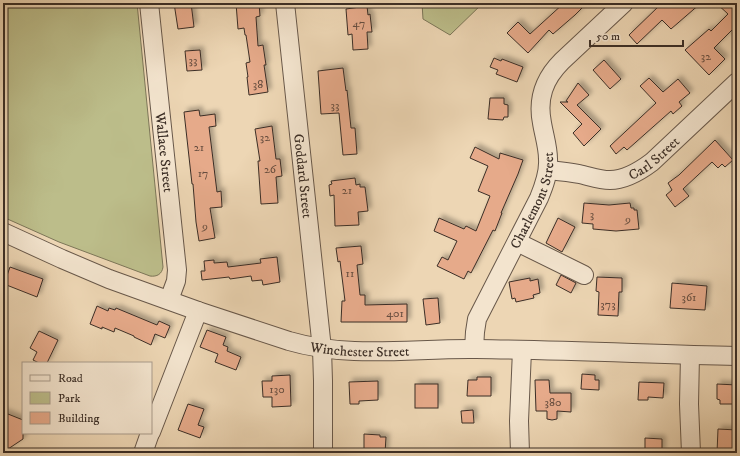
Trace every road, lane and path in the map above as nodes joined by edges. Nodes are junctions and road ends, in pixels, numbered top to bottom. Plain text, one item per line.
1 (149, 3) edge
2 (285, 3) edge
3 (624, 3) edge
4 (737, 82) edge
5 (548, 170) junction
6 (3, 232) edge
7 (517, 242) junction
8 (584, 275) dead end
9 (169, 300) junction
10 (198, 311) junction
11 (322, 349) junction
12 (474, 349) junction
13 (522, 350) junction
14 (690, 355) junction
15 (737, 356) edge
16 (152, 429) edge
17 (150, 434) edge
18 (143, 453) edge
19 (323, 453) edge
20 (520, 453) edge
21 (691, 453) edge

1 - 9 street, Wallace Street
2 - 11 street, Goddard Street
3 - 5 street, Charlemont Street
4 - 5 street, Carl Street
5 - 7 street, Charlemont Street
6 - 9 street, Winchester Street
7 - 8 street
7 - 12 street, Charlemont Street
9 - 10 street, Winchester Street
10 - 11 street, Winchester Street
10 - 16 street
11 - 12 street, Winchester Street
11 - 19 street, Goddard Street
12 - 13 street, Winchester Street
13 - 14 street, Winchester Street
13 - 20 street
14 - 15 street, Winchester Street
14 - 21 street
17 - 18 street

